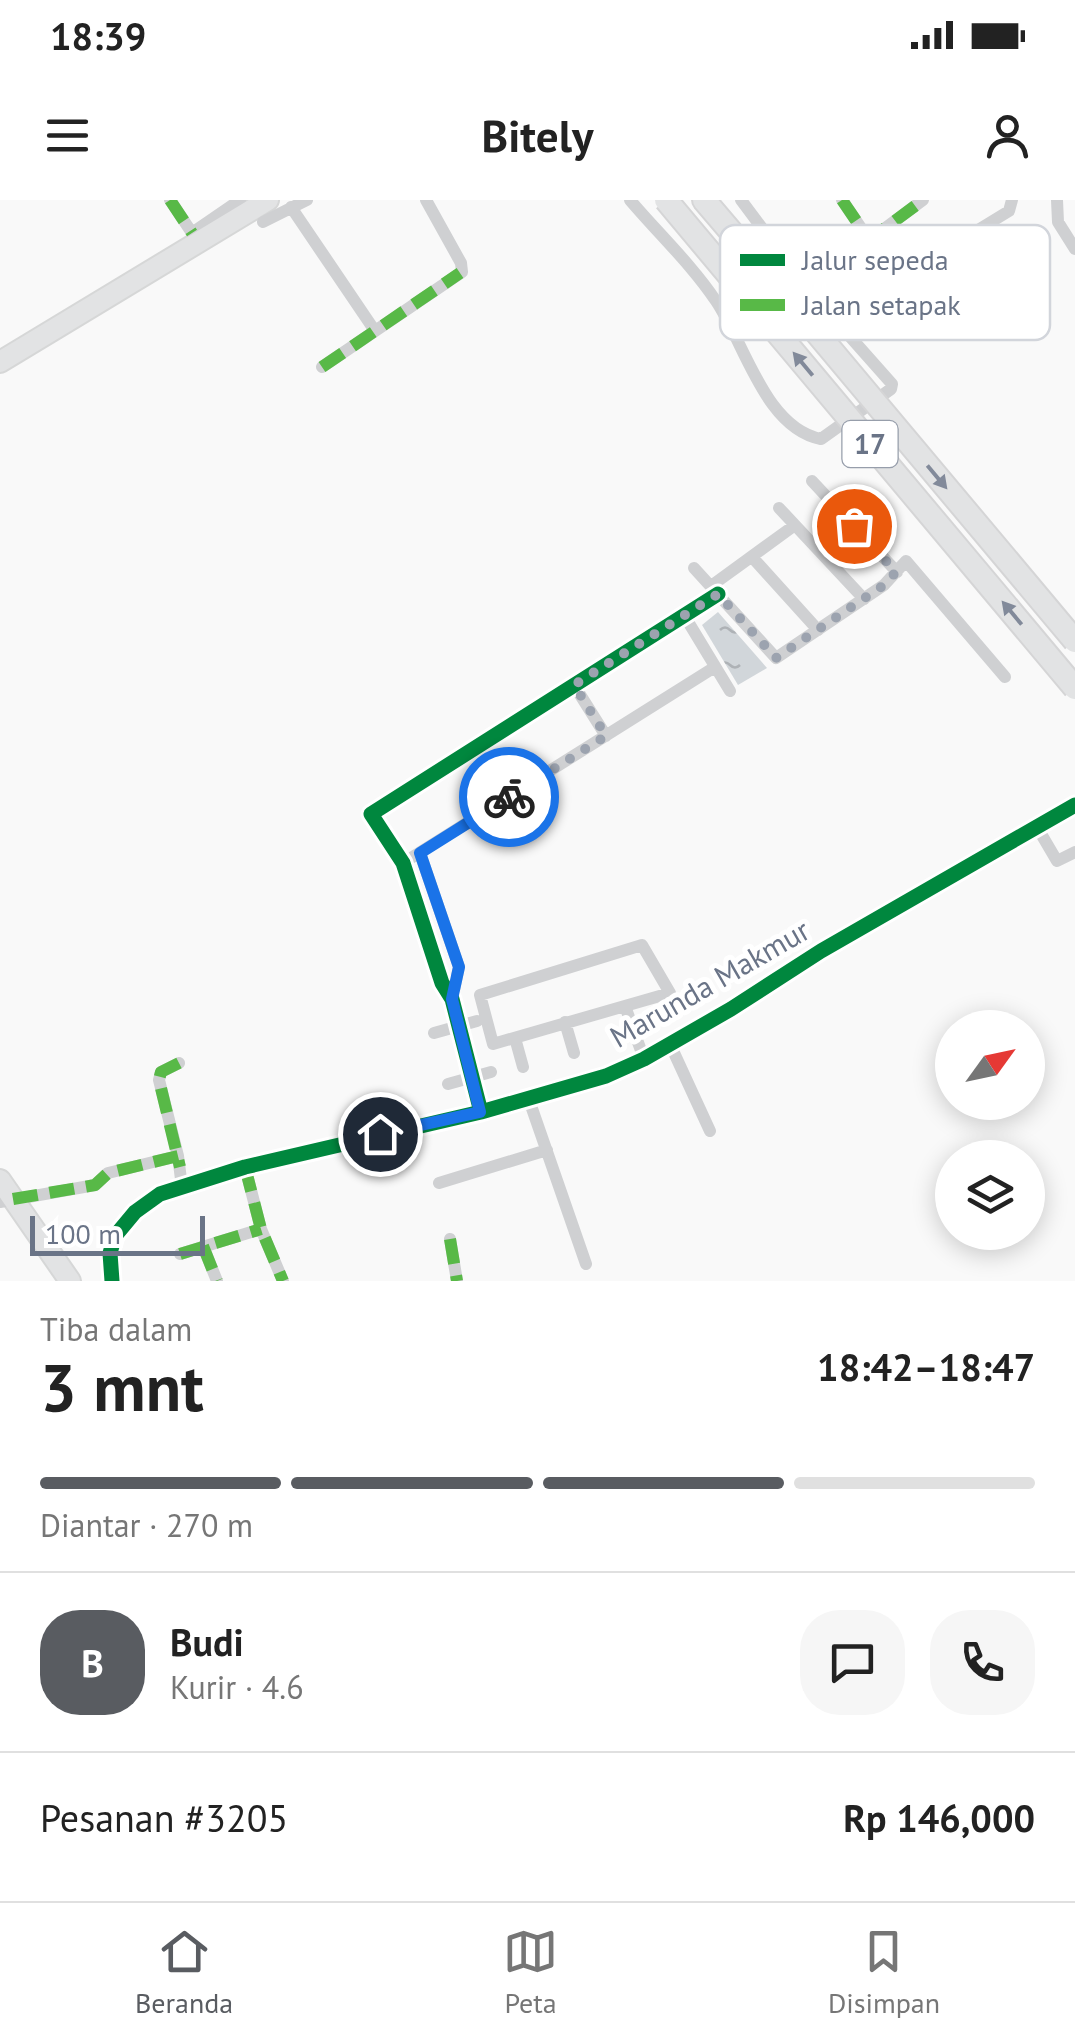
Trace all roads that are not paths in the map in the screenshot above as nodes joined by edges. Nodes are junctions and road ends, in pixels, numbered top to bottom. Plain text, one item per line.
1 (170, 200) edge
2 (240, 200) edge
3 (268, 200) edge
4 (306, 200) edge
5 (426, 200) edge
6 (630, 200) edge
7 (666, 200) edge
8 (704, 200) edge
9 (720, 200) edge
10 (741, 200) edge
11 (842, 200) edge
12 (923, 200) edge
13 (1012, 200) edge
14 (1056, 200) edge
15 (291, 207) junction
16 (263, 222) dead end
17 (729, 225) edge
18 (741, 225) edge
19 (756, 225) edge
20 (858, 225) edge
21 (890, 225) edge
22 (986, 225) edge
23 (200, 237) junction
24 (1075, 250) edge
25 (720, 264) edge
26 (720, 308) edge
27 (376, 331) junction
28 (738, 340) edge
29 (783, 340) edge
30 (835, 340) edge
31 (847, 340) edge
32 (0, 362) edge
33 (322, 367) dead end
34 (812, 481) dead end
35 (779, 508) dead end
36 (795, 525) junction
37 (752, 556) junction
38 (694, 568) dead end
39 (896, 572) junction
40 (714, 590) junction
41 (864, 599) junction
42 (684, 616) junction
43 (818, 630) junction
44 (1075, 641) edge
45 (715, 667) junction
46 (1005, 677) dead end
47 (574, 685) junction
48 (1075, 688) edge
49 (730, 691) dead end
50 (606, 736) junction
51 (1075, 806) edge
52 (481, 814) junction
53 (1037, 827) junction
54 (495, 837) dead end
55 (420, 853) junction
56 (1073, 856) edge
57 (403, 863) junction
58 (452, 999) junction
59 (625, 1006) junction
60 (477, 1021) dead end
61 (565, 1022) junction
62 (459, 1026) junction
63 (434, 1032) dead end
64 (514, 1038) junction
65 (670, 1044) junction
66 (574, 1053) dead end
67 (644, 1059) junction
68 (179, 1063) dead end
69 (523, 1067) dead end
70 (491, 1072) dead end
71 (472, 1077) junction
72 (448, 1084) dead end
73 (528, 1097) junction
74 (480, 1112) junction
75 (710, 1131) dead end
76 (547, 1150) junction
77 (178, 1156) junction
78 (245, 1167) junction
79 (0, 1180) edge
80 (438, 1183) dead end
81 (182, 1187) junction
82 (7, 1200) edge
83 (262, 1229) junction
84 (450, 1239) dead end
85 (204, 1246) junction
86 (180, 1254) dead end
87 (586, 1264) dead end
88 (70, 1281) edge
89 (112, 1281) edge
90 (216, 1281) edge
91 (283, 1281) edge
92 (456, 1281) edge

1 - 23 street
2 - 23 street
3 - 23 main road
4 - 15 street
5 - 27 street
6 - 26 street
25 -> 7 highway, 17, bridge
8 - 17 highway, 17
9 - 18 highway
10 - 19 street
11 - 20 street
12 - 21 street
13 - 22 street
14 - 24 street
15 - 16 street
15 - 27 street
23 - 32 main road
27 - 33 street
28 - 31 street
48 -> 29 highway, 17, bridge
30 -> 44 highway, 17, bridge
34 - 39 street
35 - 36 street
36 - 37 street
36 - 41 street
37 - 40 street
37 - 43 street
38 - 40 street
39 - 41 street
39 - 46 street
40 - 42 street
40 - 43 street
41 - 43 street
42 - 45 street
42 - 47 street
45 - 49 street
45 - 50 street
47 - 50 street
47 - 57 street
50 - 52 street
51 - 53 street, Marunda Makmur
52 - 54 street
52 - 55 street
53 - 56 street
53 - 65 street, Marunda Makmur
55 - 57 street
55 - 58 street
57 - 58 street
58 - 62 street
59 - 61 street
59 - 64 street
59 - 67 street
60 - 62 street
61 - 64 street
61 - 66 street
62 - 63 street
62 - 71 street
64 - 69 street
65 - 67 street, Marunda Makmur
65 - 75 street
67 - 73 street, Marunda Makmur
68 - 77 street
70 - 71 street
71 - 72 street
71 - 74 street
73 - 74 street, Marunda Makmur
73 - 76 street
74 - 78 street, Marunda Makmur
76 - 80 street
76 - 87 street
77 - 81 street
77 - 82 street
78 - 81 street, Marunda Makmur
78 - 83 street
79 - 82 main road
81 - 89 street, Marunda Makmur
82 - 88 main road
83 - 85 street
83 - 91 street
84 - 92 street
85 - 86 street
85 - 90 street

